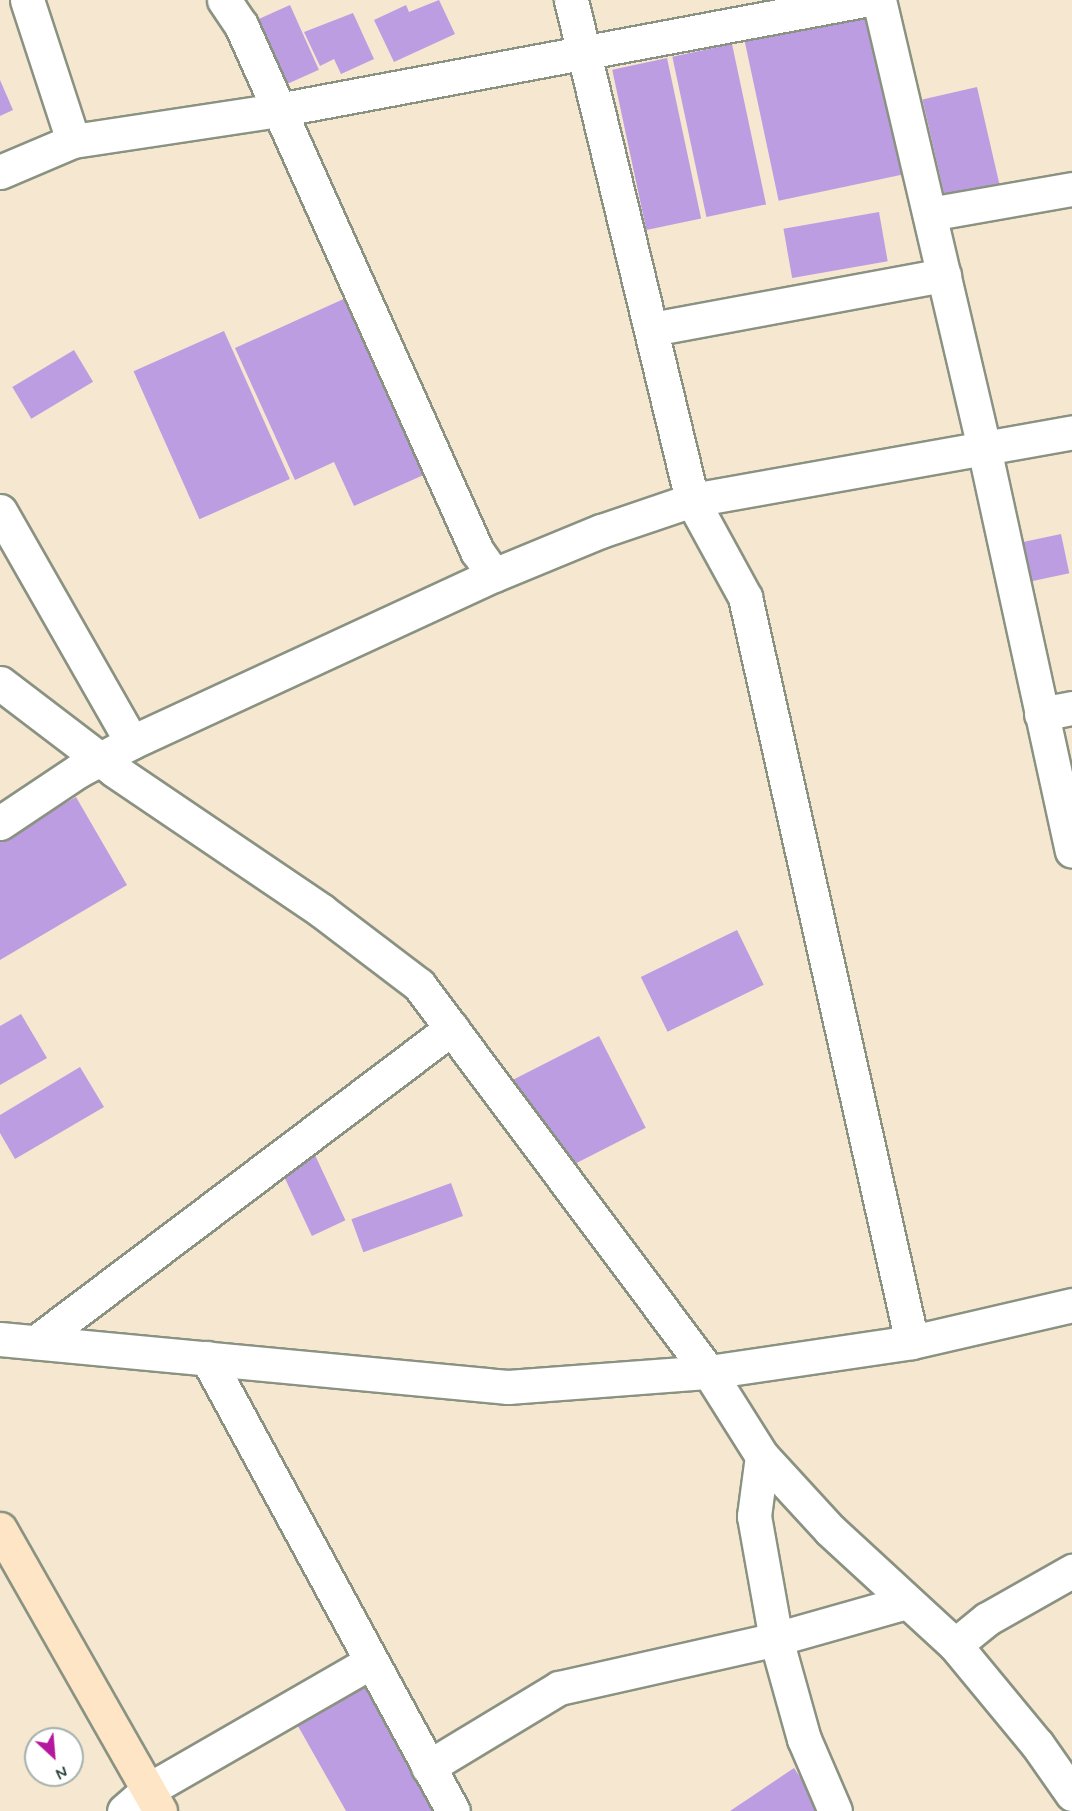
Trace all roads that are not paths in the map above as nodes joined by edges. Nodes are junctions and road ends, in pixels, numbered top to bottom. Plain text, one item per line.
1 (27, 0) edge
2 (224, 0) edge
3 (571, 0) edge
4 (864, 0) edge
5 (879, 0) edge
6 (583, 52) junction
7 (278, 110) junction
8 (73, 141) junction
9 (0, 172) edge
10 (1072, 189) edge
11 (930, 214) junction
12 (944, 275) junction
13 (652, 330) junction
14 (1072, 432) edge
15 (984, 448) junction
16 (692, 500) junction
17 (0, 511) edge
18 (494, 575) junction
19 (0, 683) edge
20 (1057, 711) edge
21 (132, 742) junction
22 (99, 759) junction
23 (0, 823) edge
24 (1072, 851) edge
25 (452, 1028) junction
26 (1072, 1305) edge
27 (0, 1339) edge
28 (36, 1342) junction
29 (912, 1342) junction
30 (207, 1358) junction
31 (709, 1372) junction
32 (762, 1456) junction
33 (0, 1529) edge
34 (1072, 1571) edge
35 (907, 1602) junction
36 (776, 1638) junction
37 (955, 1645) junction
38 (371, 1662) junction
39 (428, 1767) junction
40 (1072, 1794) edge
41 (154, 1800) edge
42 (124, 1811) edge
43 (453, 1811) edge
44 (835, 1811) edge

1 - 8 street
2 - 7 street
3 - 6 street
4 - 6 street
5 - 11 street
6 - 7 street
6 - 13 street
7 - 8 street
7 - 18 street
8 - 9 street
10 - 11 street
11 - 12 street
12 - 13 street
12 - 15 street
13 - 16 street
14 - 15 street
15 - 16 street
15 - 20 street
16 - 18 street
16 - 29 street
17 - 21 street
18 - 21 street
19 - 22 street
20 - 24 street
21 - 22 street
22 - 23 street
22 - 25 street
25 - 28 street
25 - 31 street
26 - 29 street
27 - 28 street
28 - 30 street
29 - 31 street
30 - 31 street
30 - 38 street
31 - 32 street
32 - 35 street
32 - 36 street
33 - 41 street
34 - 37 street
35 - 36 street
35 - 37 street
36 - 39 street
36 - 44 street
37 - 40 street
38 - 39 street
38 - 41 street
39 - 43 street
41 - 42 street

